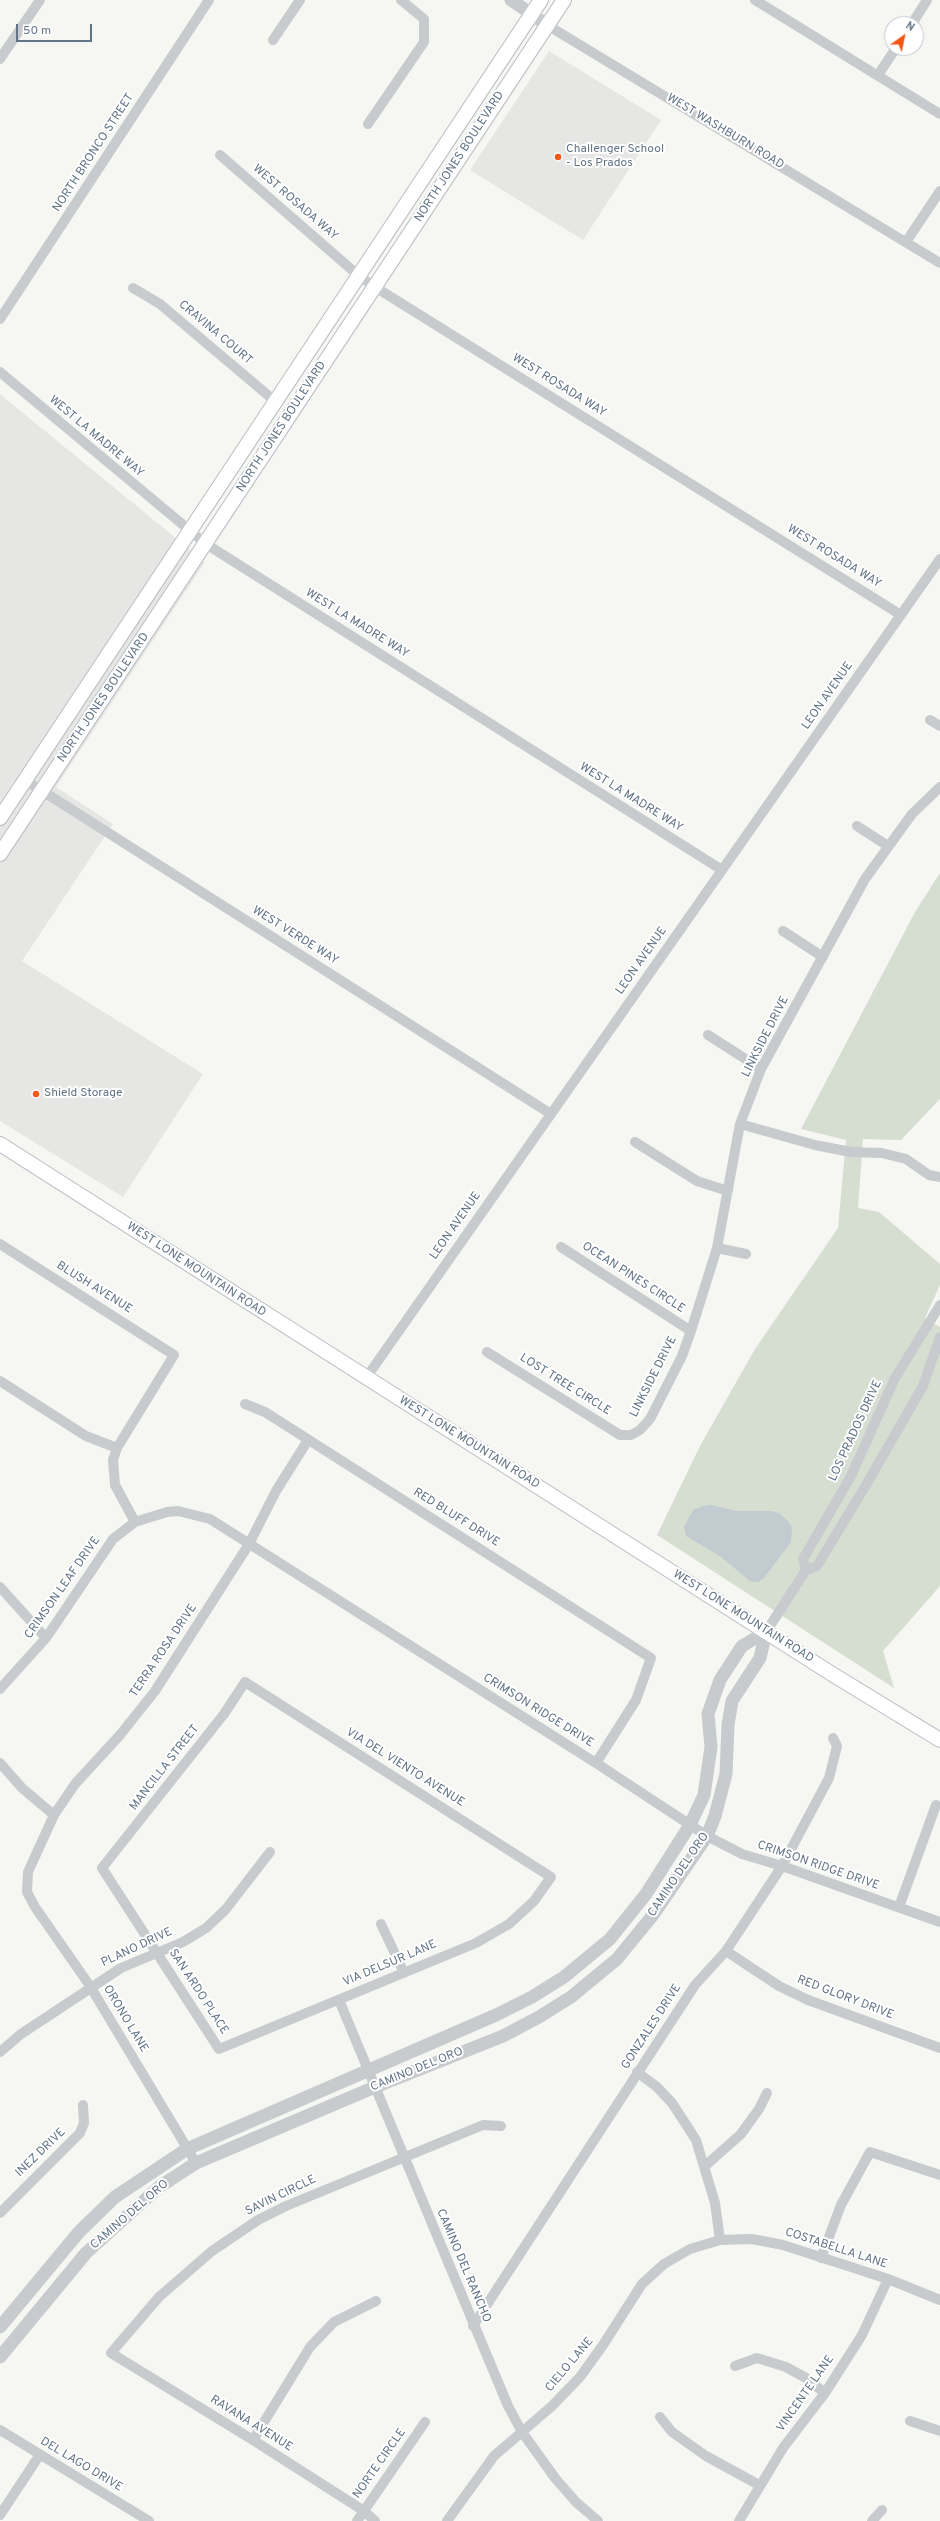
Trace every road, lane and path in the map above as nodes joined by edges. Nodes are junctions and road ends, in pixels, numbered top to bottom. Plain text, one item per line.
1 (40, 0) edge
2 (209, 0) edge
3 (300, 0) edge
4 (401, 0) edge
5 (511, 0) edge
6 (541, 0) edge
7 (564, 0) edge
8 (755, 0) edge
9 (927, 0) edge
10 (531, 15) junction
11 (917, 16) edge
12 (547, 25) junction
13 (273, 40) dead end
14 (891, 56) edge
15 (0, 59) edge
16 (878, 75) junction
17 (940, 114) edge
18 (368, 124) dead end
19 (220, 155) dead end
20 (940, 191) edge
21 (906, 242) junction
22 (940, 263) edge
23 (359, 276) junction
24 (375, 287) junction
25 (134, 288) dead end
26 (0, 319) edge
27 (0, 372) edge
28 (276, 402) junction
29 (190, 533) junction
30 (206, 544) junction
31 (940, 559) edge
32 (901, 615) junction
33 (930, 720) dead end
34 (940, 726) edge
35 (25, 780) junction
36 (940, 787) edge
37 (42, 791) junction
38 (0, 818) edge
39 (857, 826) dead end
40 (888, 846) junction
41 (0, 854) edge
42 (722, 870) junction
43 (783, 931) dead end
44 (823, 956) junction
45 (708, 1035) dead end
46 (761, 1069) junction
47 (551, 1114) junction
48 (740, 1124) junction
49 (635, 1142) dead end
50 (0, 1144) edge
51 (940, 1177) edge
52 (728, 1191) junction
53 (0, 1244) edge
54 (561, 1247) dead end
55 (717, 1248) junction
56 (746, 1254) dead end
57 (940, 1305) edge
58 (691, 1331) junction
59 (940, 1337) edge
60 (487, 1352) dead end
61 (366, 1378) junction
62 (0, 1381) edge
63 (245, 1404) dead end
64 (631, 1435) joint
65 (308, 1440) junction
66 (117, 1448) junction
67 (135, 1522) junction
68 (250, 1544) junction
69 (806, 1570) junction
70 (0, 1587) edge
71 (766, 1632) junction
72 (46, 1638) junction
73 (245, 1682) joint
74 (0, 1689) edge
75 (833, 1738) dead end
76 (940, 1740) edge
77 (0, 1762) edge
78 (596, 1763) junction
79 (936, 1805) dead end
80 (54, 1815) junction
81 (690, 1825) junction
82 (707, 1836) junction
83 (270, 1852) dead end
84 (782, 1866) junction
85 (102, 1868) joint
86 (551, 1877) joint
87 (27, 1892) joint
88 (899, 1907) junction
89 (940, 1922) edge
90 (381, 1924) dead end
91 (726, 1951) junction
92 (157, 1952) junction
93 (404, 1973) junction
94 (90, 1986) junction
95 (339, 2000) junction
96 (940, 2048) edge
97 (219, 2049) joint
98 (0, 2052) edge
99 (368, 2069) junction
100 (637, 2072) junction
101 (375, 2087) junction
102 (767, 2093) dead end
103 (83, 2104) dead end
104 (501, 2126) dead end
105 (188, 2149) junction
106 (403, 2156) junction
107 (196, 2163) junction
108 (705, 2166) junction
109 (940, 2175) edge
110 (0, 2213) edge
111 (720, 2240) junction
112 (821, 2258) junction
113 (888, 2279) junction
114 (940, 2300) edge
115 (376, 2301) dead end
116 (473, 2326) junction
117 (0, 2327) edge
118 (111, 2353) joint
119 (0, 2357) edge
120 (734, 2366) dead end
121 (825, 2393) junction
122 (660, 2416) dead end
123 (910, 2421) dead end
124 (425, 2422) dead end
125 (0, 2430) edge
126 (522, 2432) junction
127 (940, 2432) edge
128 (253, 2440) junction
129 (39, 2456) junction
130 (759, 2485) junction
131 (882, 2510) dead end
132 (364, 2511) junction
133 (0, 2515) edge
134 (149, 2521) edge
135 (356, 2521) edge
136 (375, 2521) edge
137 (447, 2521) edge
138 (598, 2521) edge
139 (738, 2521) edge
140 (872, 2521) edge

1 - 15 street
2 - 26 street, NORTH BRONCO STREET
3 - 13 street
4 - 18 street
5 - 10 street, WEST WASHBURN ROAD
6 - 10 main road, NORTH JONES BOULEVARD
7 - 12 main road, NORTH JONES BOULEVARD
8 - 16 street
9 - 11 street
10 - 12 street, WEST WASHBURN ROAD
10 - 23 main road, NORTH JONES BOULEVARD
12 - 21 street, WEST WASHBURN ROAD
12 - 24 main road, NORTH JONES BOULEVARD
14 - 16 street
16 - 17 street
19 - 23 street, WEST ROSADA WAY
20 - 21 street
21 - 22 street, WEST WASHBURN ROAD
23 - 24 street, WEST ROSADA WAY
23 - 28 main road, NORTH JONES BOULEVARD
24 - 30 main road, NORTH JONES BOULEVARD
24 - 32 street, WEST ROSADA WAY
25 - 28 street, CRAVINA COURT
27 - 29 street, WEST LA MADRE WAY
28 - 29 main road, NORTH JONES BOULEVARD
29 - 30 street, WEST LA MADRE WAY
29 - 35 main road, NORTH JONES BOULEVARD
30 - 37 main road, NORTH JONES BOULEVARD
30 - 42 street, WEST LA MADRE WAY
31 - 32 street, LEON AVENUE
32 - 42 street, LEON AVENUE
33 - 34 street
35 - 37 street, WEST VERDE WAY
35 - 38 main road, NORTH JONES BOULEVARD
36 - 40 street, LINKSIDE DRIVE
37 - 41 main road, NORTH JONES BOULEVARD
37 - 47 street, WEST VERDE WAY
39 - 40 street
40 - 44 street, LINKSIDE DRIVE
42 - 47 street, LEON AVENUE
43 - 44 street
44 - 46 street, LINKSIDE DRIVE
45 - 46 street
46 - 48 street, LINKSIDE DRIVE
47 - 61 street, LEON AVENUE
48 - 51 street
48 - 52 street, LINKSIDE DRIVE
49 - 52 street
50 - 61 main road, WEST LONE MOUNTAIN ROAD
52 - 55 street, LINKSIDE DRIVE
53 - 66 street, BLUSH AVENUE
54 - 58 street, OCEAN PINES CIRCLE
55 - 56 street
55 - 58 street, LINKSIDE DRIVE
57 - 69 street, LOS PRADOS DRIVE
58 - 64 street, LINKSIDE DRIVE
59 - 69 street, LOS PRADOS DRIVE
60 - 64 street, LOST TREE CIRCLE
61 - 71 main road, WEST LONE MOUNTAIN ROAD
62 - 66 street
63 - 65 street, RED BLUFF DRIVE
65 - 68 street, TERRA ROSA DRIVE
65 - 78 street, RED BLUFF DRIVE
66 - 67 street
67 - 68 street, CRIMSON RIDGE DRIVE
67 - 72 street, CRIMSON LEAF DRIVE
68 - 78 street, CRIMSON RIDGE DRIVE
68 - 80 street, TERRA ROSA DRIVE
69 - 71 street, LOS PRADOS DRIVE
70 - 72 street
71 - 76 main road, WEST LONE MOUNTAIN ROAD
71 - 81 street, CAMINO DEL ORO
71 - 82 street, CAMINO DEL ORO
72 - 74 street, CRIMSON LEAF DRIVE
73 - 85 street, MANCILLA STREET
73 - 86 street, VIA DEL VIENTO AVENUE
75 - 84 street, GONZALES DRIVE
77 - 80 street
78 - 81 street, CRIMSON RIDGE DRIVE
79 - 88 street
80 - 87 street, TERRA ROSA DRIVE
81 - 82 street, CRIMSON RIDGE DRIVE
81 - 99 street, CAMINO DEL ORO
82 - 84 street, CRIMSON RIDGE DRIVE
82 - 101 street, CAMINO DEL ORO
83 - 92 street, PLANO DRIVE
84 - 88 street, CRIMSON RIDGE DRIVE
84 - 91 street, GONZALES DRIVE
85 - 92 street, SAN ARDO PLACE
86 - 93 street, VIA DELSUR LANE
87 - 94 street, ORONO LANE
88 - 89 street, CRIMSON RIDGE DRIVE
90 - 93 street
91 - 96 street, RED GLORY DRIVE
91 - 100 street, GONZALES DRIVE
92 - 94 street, PLANO DRIVE
92 - 97 street, SAN ARDO PLACE
93 - 95 street, VIA DELSUR LANE
94 - 98 street, PLANO DRIVE
94 - 105 street, ORONO LANE
95 - 97 street, VIA DELSUR LANE
95 - 99 street, CAMINO DEL RANCHO
99 - 101 street, CAMINO DEL RANCHO
99 - 105 street, CAMINO DEL ORO
100 - 108 street
100 - 116 street, GONZALES DRIVE
101 - 106 street, CAMINO DEL RANCHO
101 - 107 street, CAMINO DEL ORO
102 - 108 street
103 - 110 street, INEZ DRIVE
104 - 106 street, SAVIN CIRCLE
105 - 107 street, ORONO LANE
105 - 117 street, CAMINO DEL ORO
106 - 116 street, CAMINO DEL RANCHO
106 - 118 street, SAVIN CIRCLE
107 - 119 street, CAMINO DEL ORO
108 - 111 street
109 - 112 street
111 - 112 street, COSTABELLA LANE
111 - 126 street, CIELO LANE
112 - 113 street, COSTABELLA LANE
113 - 114 street, COSTABELLA LANE
113 - 121 street, VINCENTE LANE
115 - 128 street
116 - 126 street, CAMINO DEL RANCHO
118 - 128 street, RAVANA AVENUE
120 - 121 street
121 - 130 street, VINCENTE LANE
122 - 130 street
123 - 127 street
124 - 132 street, NORTE CIRCLE
125 - 129 street, DEL LAGO DRIVE
126 - 137 street, CIELO LANE
126 - 138 street, CAMINO DEL RANCHO
128 - 132 street, RAVANA AVENUE
129 - 133 street
129 - 134 street, DEL LAGO DRIVE
130 - 139 street, VINCENTE LANE
131 - 140 street
132 - 135 street, NORTE CIRCLE
132 - 136 street, RAVANA AVENUE

